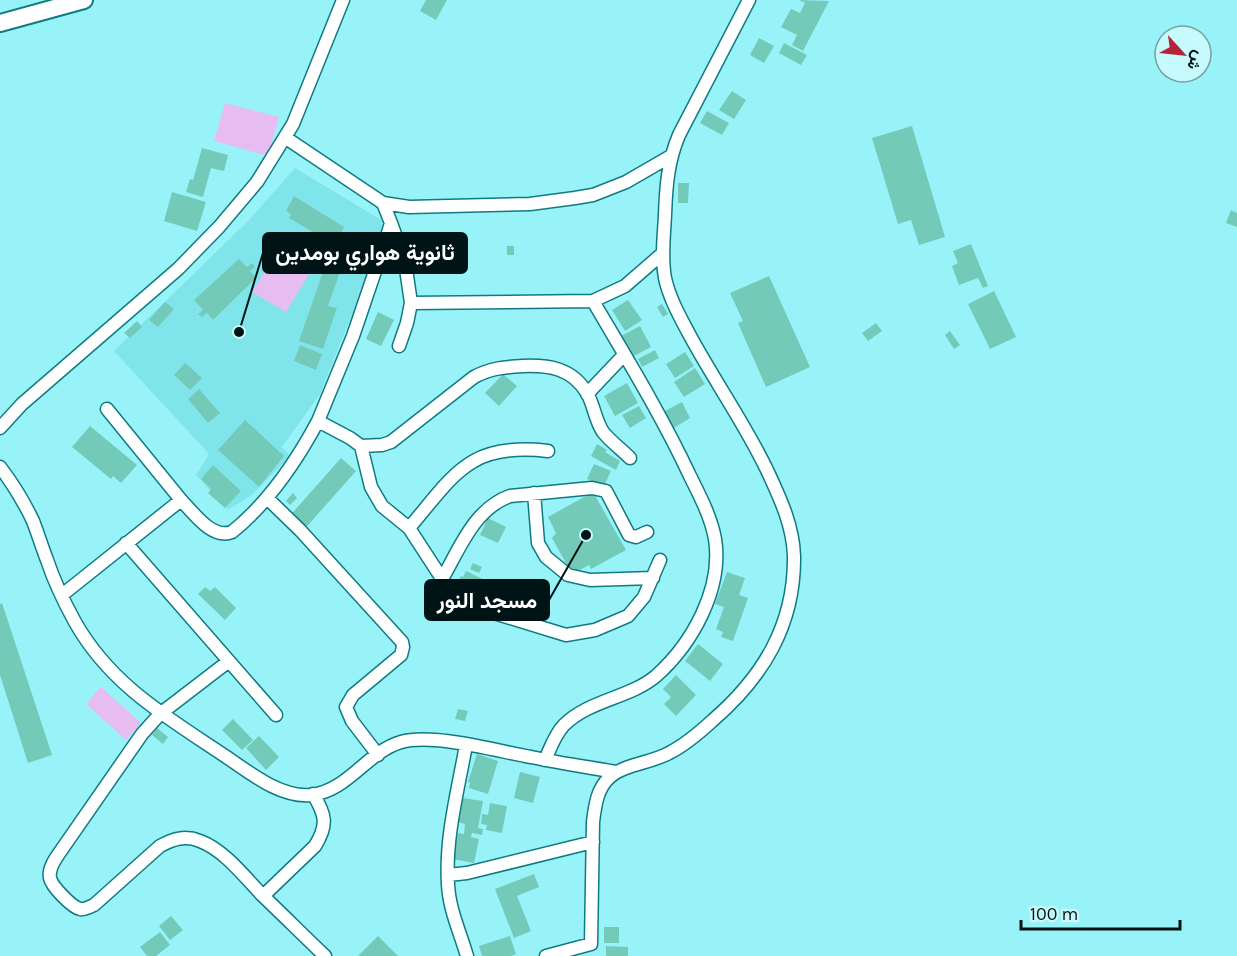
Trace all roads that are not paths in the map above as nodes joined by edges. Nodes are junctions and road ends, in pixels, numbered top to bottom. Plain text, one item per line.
1 (84, 0) edge
2 (343, 0) edge
3 (749, 0) edge
4 (0, 23) edge
5 (286, 138) junction
6 (670, 156) junction
7 (383, 203) junction
8 (391, 223) junction
9 (663, 253) junction
10 (593, 302) junction
11 (411, 303) junction
12 (399, 346) dead end
13 (624, 355) junction
14 (587, 394) junction
15 (107, 409) dead end
16 (318, 422) junction
17 (1, 423) edge
18 (361, 446) junction
19 (548, 451) dead end
20 (630, 458) dead end
21 (0, 467) edge
22 (534, 493) junction
23 (267, 498) junction
24 (181, 500) junction
25 (409, 528) junction
26 (647, 532) dead end
27 (126, 543) junction
28 (660, 560) dead end
29 (653, 578) junction
30 (442, 579) junction
31 (62, 595) junction
32 (228, 660) junction
33 (160, 714) junction
34 (276, 715) dead end
35 (466, 745) junction
36 (378, 755) junction
37 (544, 760) junction
38 (616, 772) junction
39 (313, 794) junction
40 (593, 842) junction
41 (448, 875) junction
42 (263, 896) junction
43 (591, 950) edge
44 (325, 956) edge
45 (467, 956) edge
46 (546, 956) edge

1 - 4 main road
2 - 5 street
3 - 6 street
5 - 7 street
5 - 17 street
6 - 7 street
6 - 9 street
7 - 8 street
8 - 11 street
8 - 16 street
9 - 10 street
9 - 38 street
10 - 11 street
10 - 13 street
11 - 12 street
13 - 14 street
13 - 37 street
14 - 18 street
14 - 20 street
15 - 24 street
16 - 18 street
16 - 23 street
18 - 25 street
19 - 25 street
21 - 31 street
22 - 26 street
22 - 29 street
22 - 30 street
23 - 24 street
23 - 36 street
24 - 27 street
25 - 30 street
27 - 31 street
27 - 32 street
28 - 29 street
29 - 30 street
31 - 33 street
32 - 33 street
32 - 34 street
33 - 39 street
33 - 42 street
35 - 36 street
35 - 37 street
35 - 41 street
36 - 39 street
37 - 38 street
38 - 40 street
39 - 42 street
40 - 41 street
40 - 43 street
41 - 45 street
42 - 44 street
43 - 46 street

